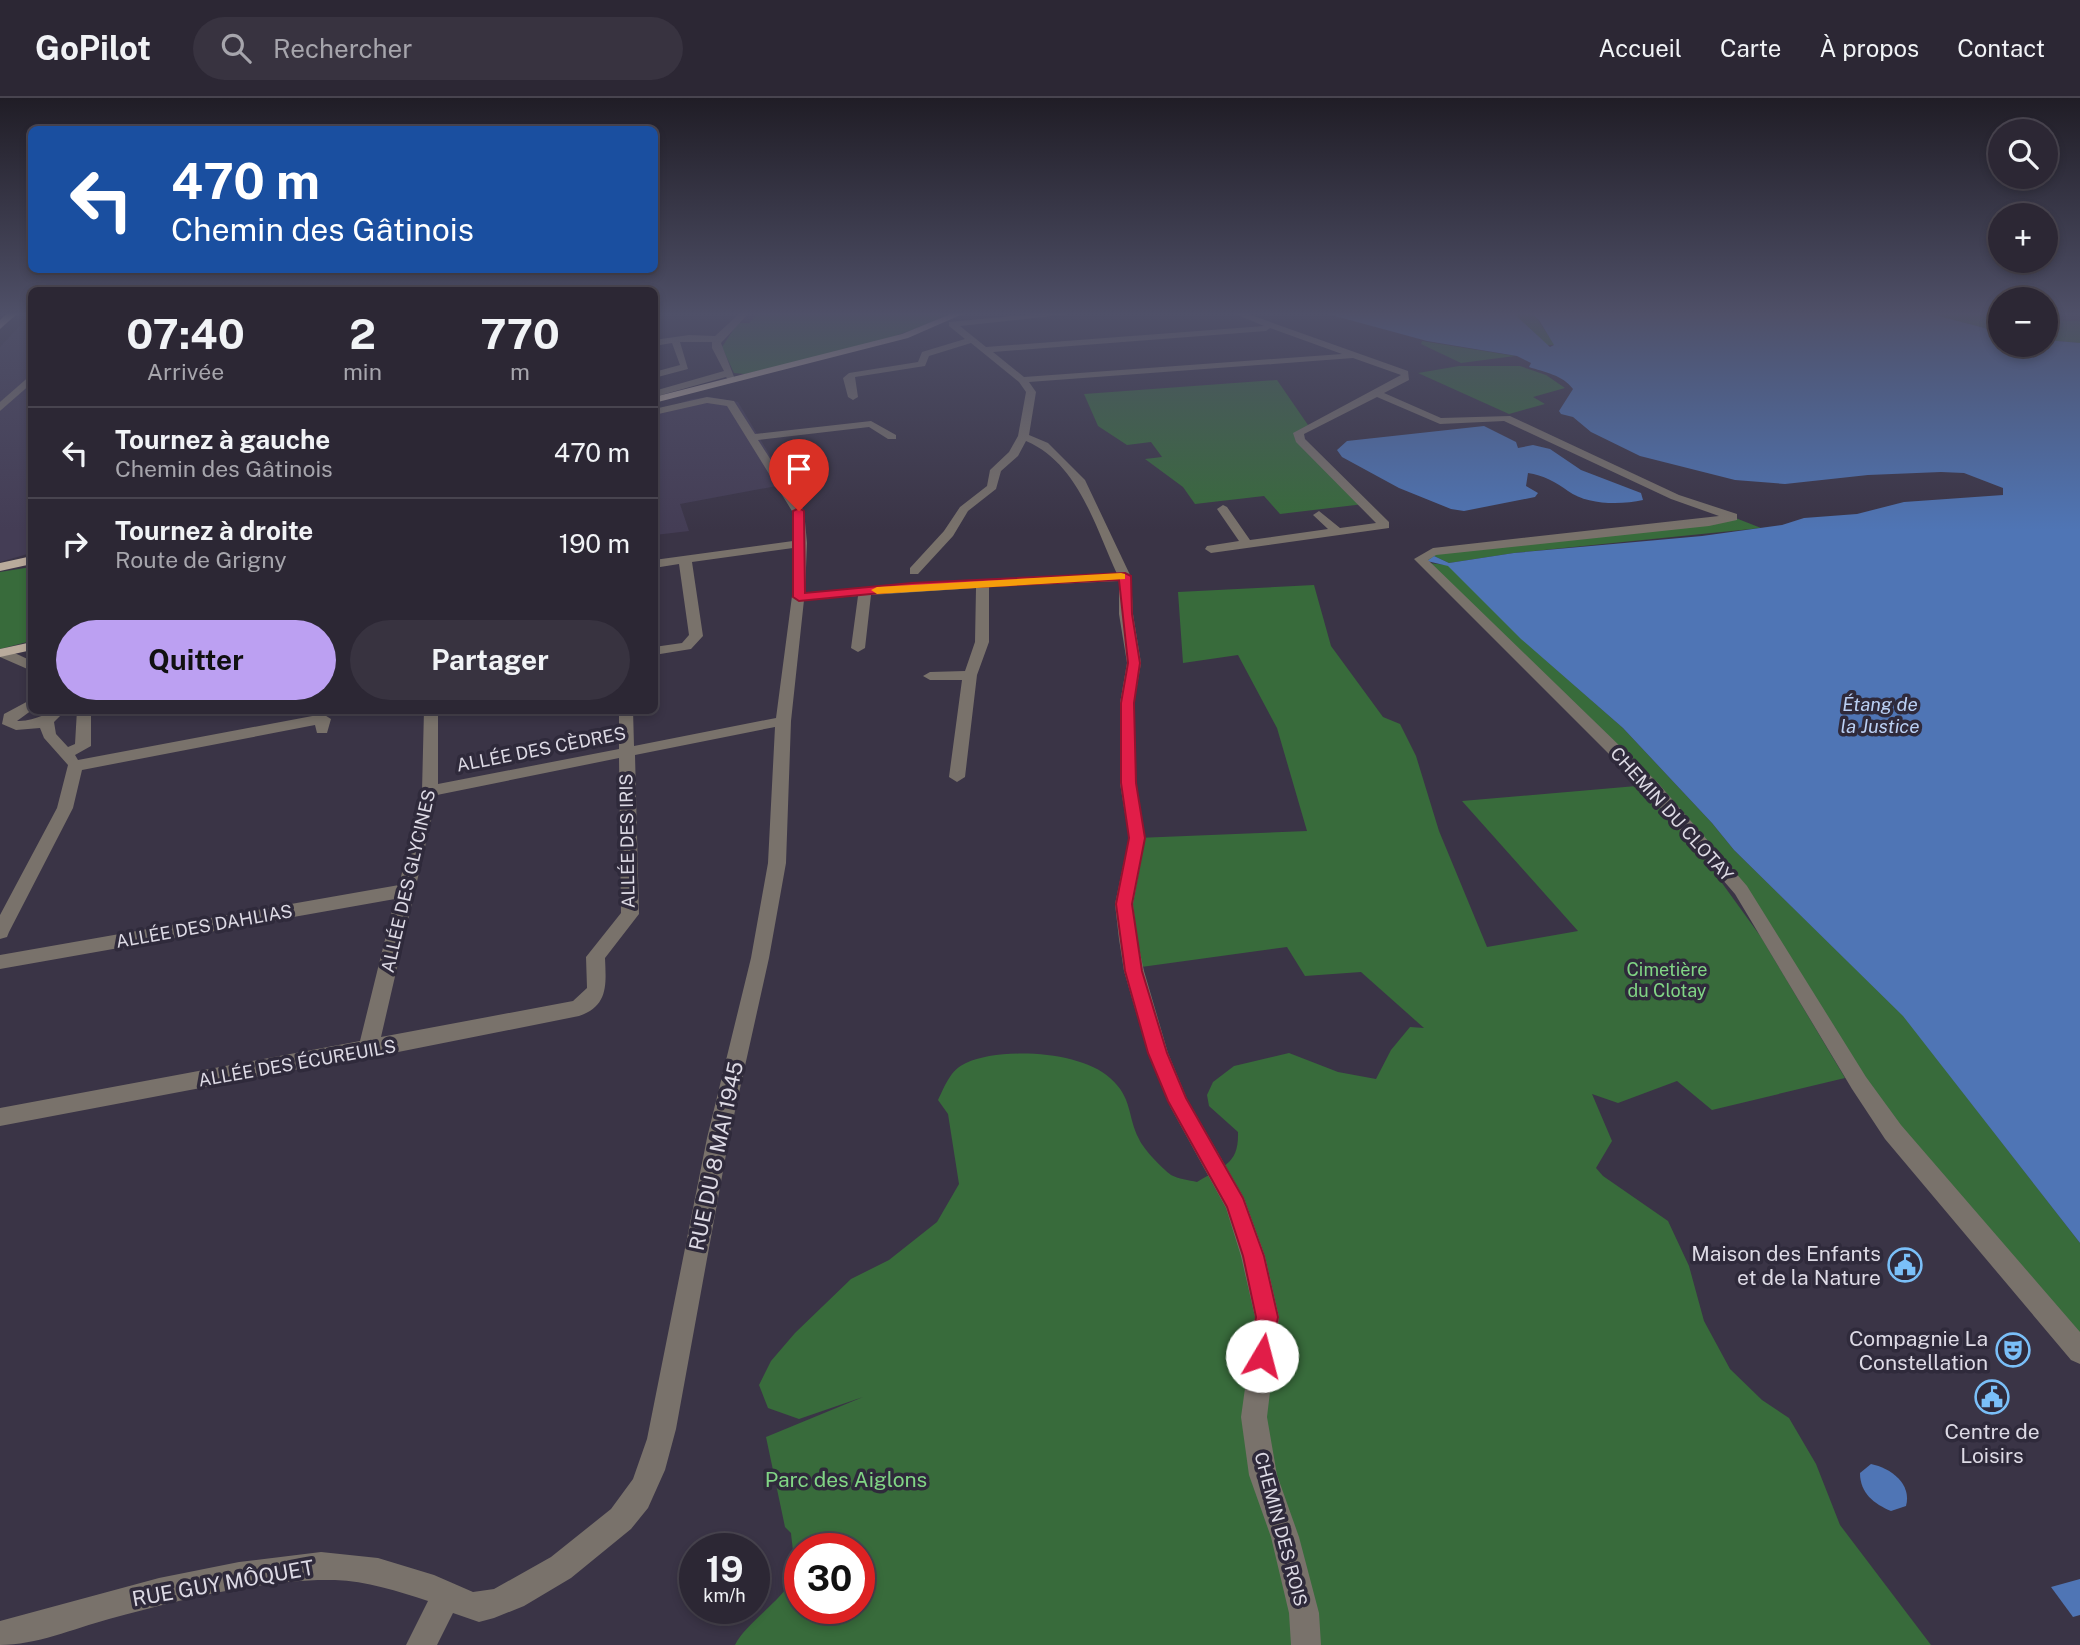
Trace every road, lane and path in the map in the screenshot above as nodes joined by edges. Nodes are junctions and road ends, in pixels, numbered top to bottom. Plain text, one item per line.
1 (24, 385) edge
2 (700, 385) edge
3 (713, 385) edge
4 (723, 385) edge
5 (850, 385) edge
6 (1026, 385) edge
7 (1390, 385) edge
8 (658, 393) edge
9 (1376, 393) junction
10 (853, 397) dead end
11 (658, 404) edge
12 (658, 404) edge
13 (658, 405) edge
14 (0, 408) edge
15 (1023, 436) junction
16 (753, 437) junction
17 (891, 437) dead end
18 (1223, 509) dead end
19 (1319, 515) dead end
20 (1337, 531) junction
21 (801, 543) junction
22 (1247, 544) junction
23 (1211, 549) dead end
24 (685, 560) junction
25 (28, 561) edge
26 (658, 563) edge
27 (3, 565) edge
28 (914, 571) dead end
29 (1125, 576) junction
30 (982, 583) junction
31 (800, 589) junction
32 (865, 591) junction
33 (28, 647) edge
34 (858, 648) dead end
35 (658, 650) edge
36 (1, 653) edge
37 (28, 665) edge
38 (970, 675) junction
39 (930, 676) dead end
40 (28, 705) edge
41 (85, 714) edge
42 (431, 714) edge
43 (625, 714) edge
44 (53, 715) edge
45 (4, 722) edge
46 (783, 722) junction
47 (321, 730) dead end
48 (626, 751) junction
49 (70, 760) junction
50 (957, 777) dead end
51 (430, 791) junction
52 (408, 890) junction
53 (0, 932) edge
54 (0, 962) edge
55 (591, 1000) joint
56 (368, 1050) junction
57 (0, 1117) edge
58 (2080, 1351) edge
59 (447, 1595) junction
60 (0, 1636) edge
61 (421, 1645) edge
62 (1306, 1645) edge

1 - 14 street
2 - 8 street
3 - 11 main road
4 - 12 main road
5 - 10 street
6 - 15 street
7 - 9 street
9 - 20 street
9 - 58 street, CHEMIN DU CLOTAY
13 - 16 street, RUE DU 8 MAI 1945
15 - 28 street
15 - 29 street, CHEMIN DES ROIS
16 - 17 street
16 - 21 street, RUE DU 8 MAI 1945
18 - 22 street
19 - 20 street
20 - 22 street
21 - 24 street
21 - 31 street, RUE DU 8 MAI 1945
22 - 23 street
24 - 26 street
24 - 35 street
25 - 27 main road
29 - 30 street
29 - 62 street, CHEMIN DES ROIS
30 - 32 street
30 - 38 street
31 - 32 street
31 - 46 street, RUE DU 8 MAI 1945
32 - 34 street
33 - 36 main road
36 - 37 street
38 - 39 street
38 - 50 street
40 - 45 street
41 - 49 street
42 - 51 street, ALLÉE DES GLYCINES
43 - 48 street, ALLÉE DES IRIS
44 - 45 street
44 - 49 street
46 - 48 street, ALLÉE DES CÈDRES
46 - 59 street, RUE DU 8 MAI 1945
47 - 49 street
48 - 51 street, ALLÉE DES CÈDRES
48 - 55 street, ALLÉE DES IRIS
49 - 53 street
51 - 52 street, ALLÉE DES GLYCINES
52 - 54 street, ALLÉE DES DAHLIAS
52 - 56 street, ALLÉE DES GLYCINES
55 - 56 street, ALLÉE DES ÉCUREUILS
56 - 57 street, ALLÉE DES ÉCUREUILS
59 - 60 street, RUE GUY MÔQUET
59 - 61 street

